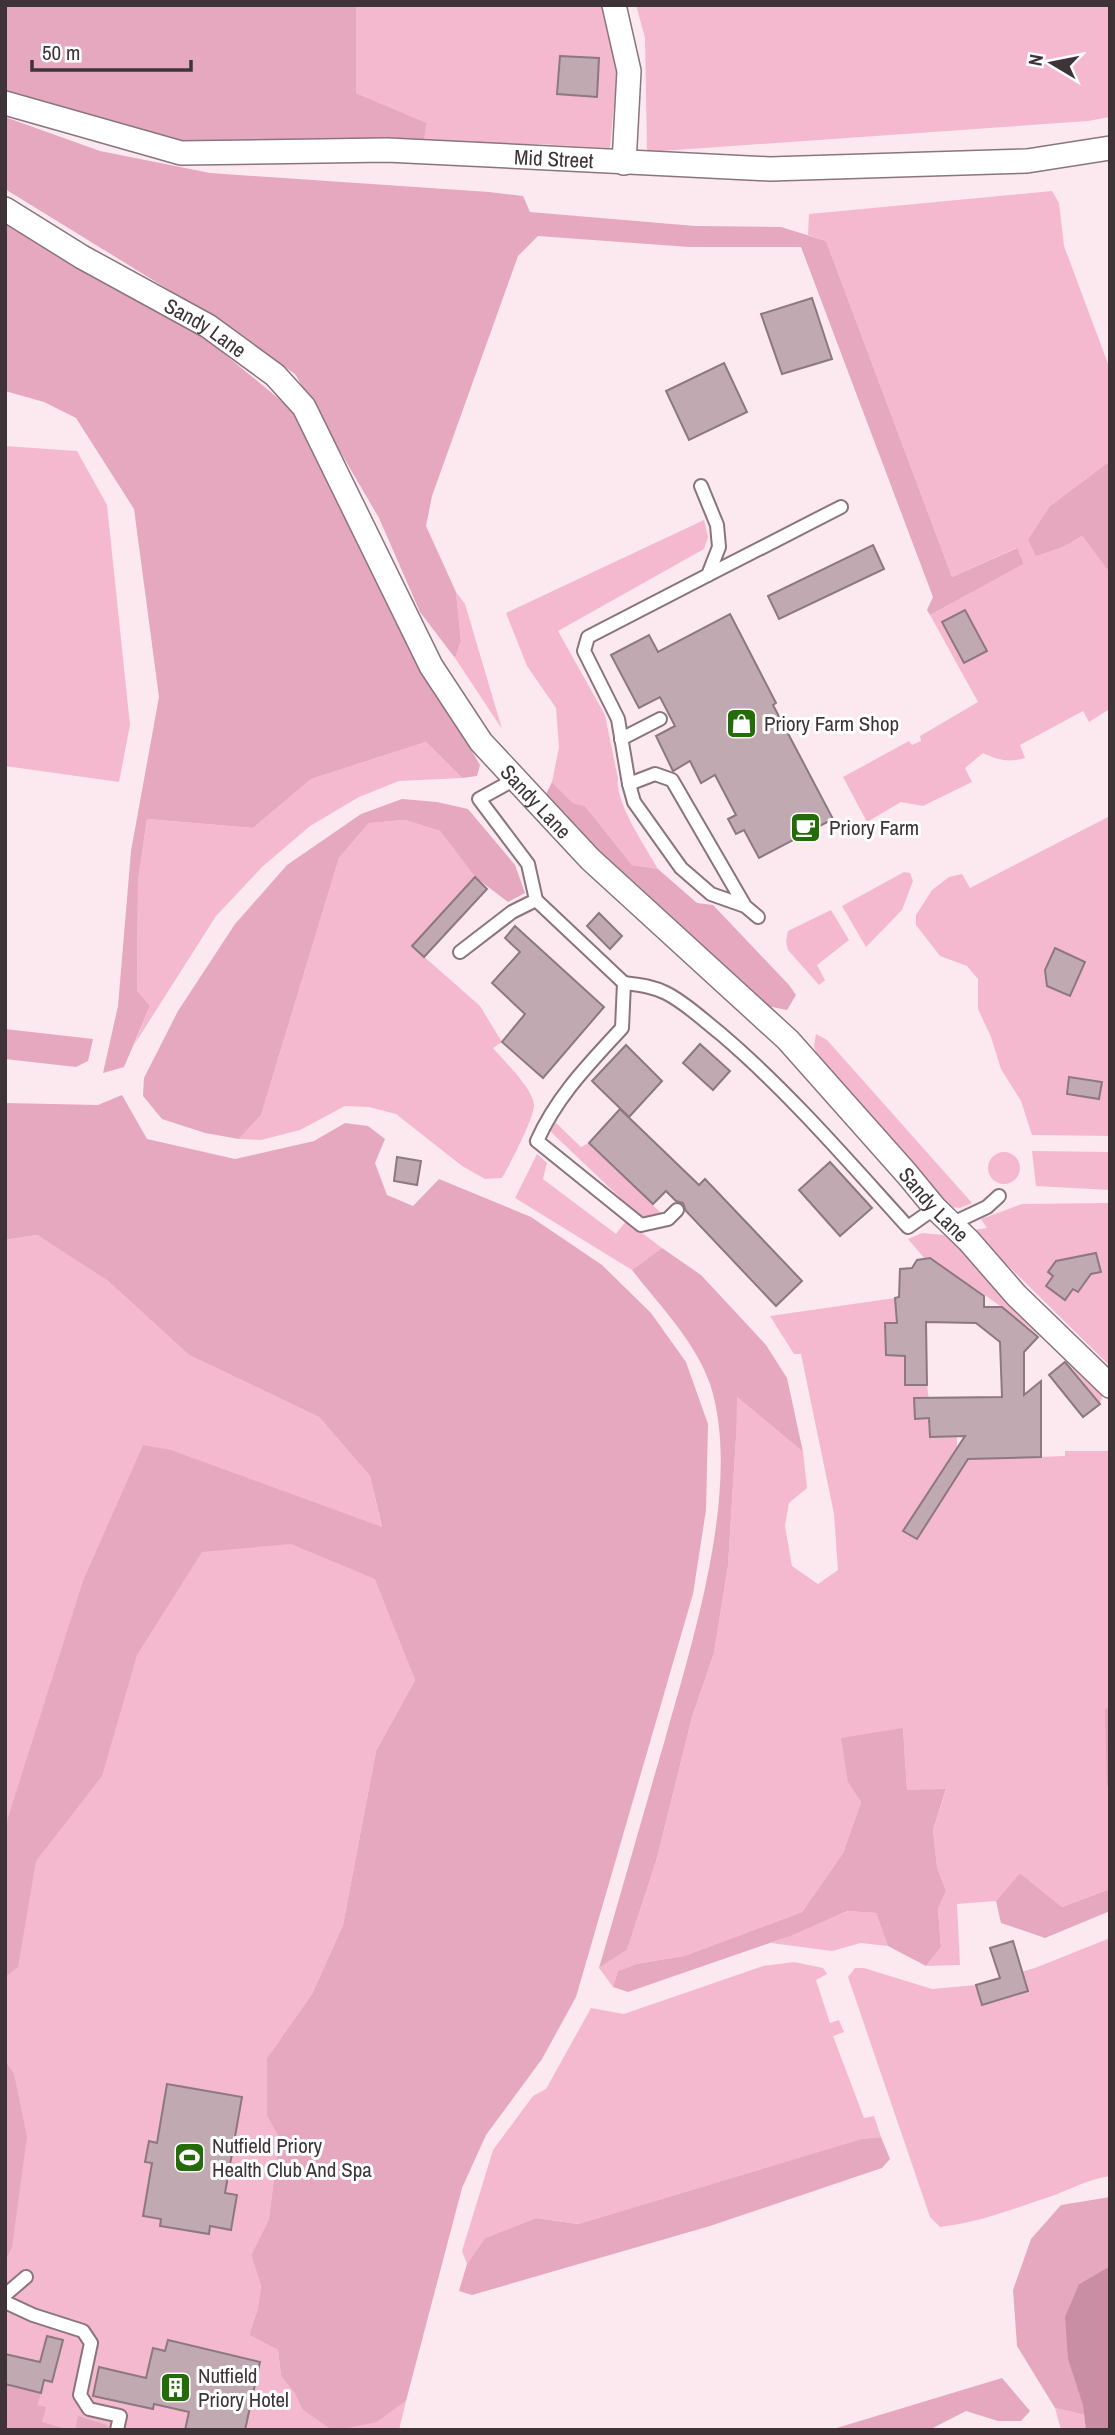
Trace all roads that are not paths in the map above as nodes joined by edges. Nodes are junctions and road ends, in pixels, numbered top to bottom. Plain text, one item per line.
1 (614, 5) edge
2 (5, 103) edge
3 (1110, 148) edge
4 (624, 163) junction
5 (5, 209) edge
6 (701, 486) dead end
7 (841, 507) dead end
8 (708, 575) junction
9 (660, 719) dead end
10 (621, 739) junction
11 (515, 779) junction
12 (629, 785) junction
13 (536, 900) junction
14 (745, 906) junction
15 (758, 917) dead end
16 (460, 953) dead end
17 (624, 983) junction
18 (999, 1196) dead end
19 (934, 1208) junction
20 (677, 1210) dead end
21 (951, 1224) junction
22 (1110, 1386) edge
23 (26, 2277) dead end
24 (5, 2295) edge
25 (5, 2302) edge
26 (117, 2430) edge

1 - 4 street
2 - 4 street, Mid Street
3 - 4 street, Mid Street
5 - 11 street, Sandy Lane
6 - 8 lane
7 - 8 lane
8 - 10 lane
9 - 10 lane
10 - 12 lane
11 - 13 lane
11 - 19 street, Sandy Lane
12 - 14 lane
12 - 14 lane
13 - 16 lane
13 - 17 lane
14 - 15 lane
17 - 19 lane
17 - 20 lane
18 - 21 lane
19 - 21 street, Sandy Lane
21 - 22 street, Sandy Lane
23 - 24 lane
25 - 26 lane

